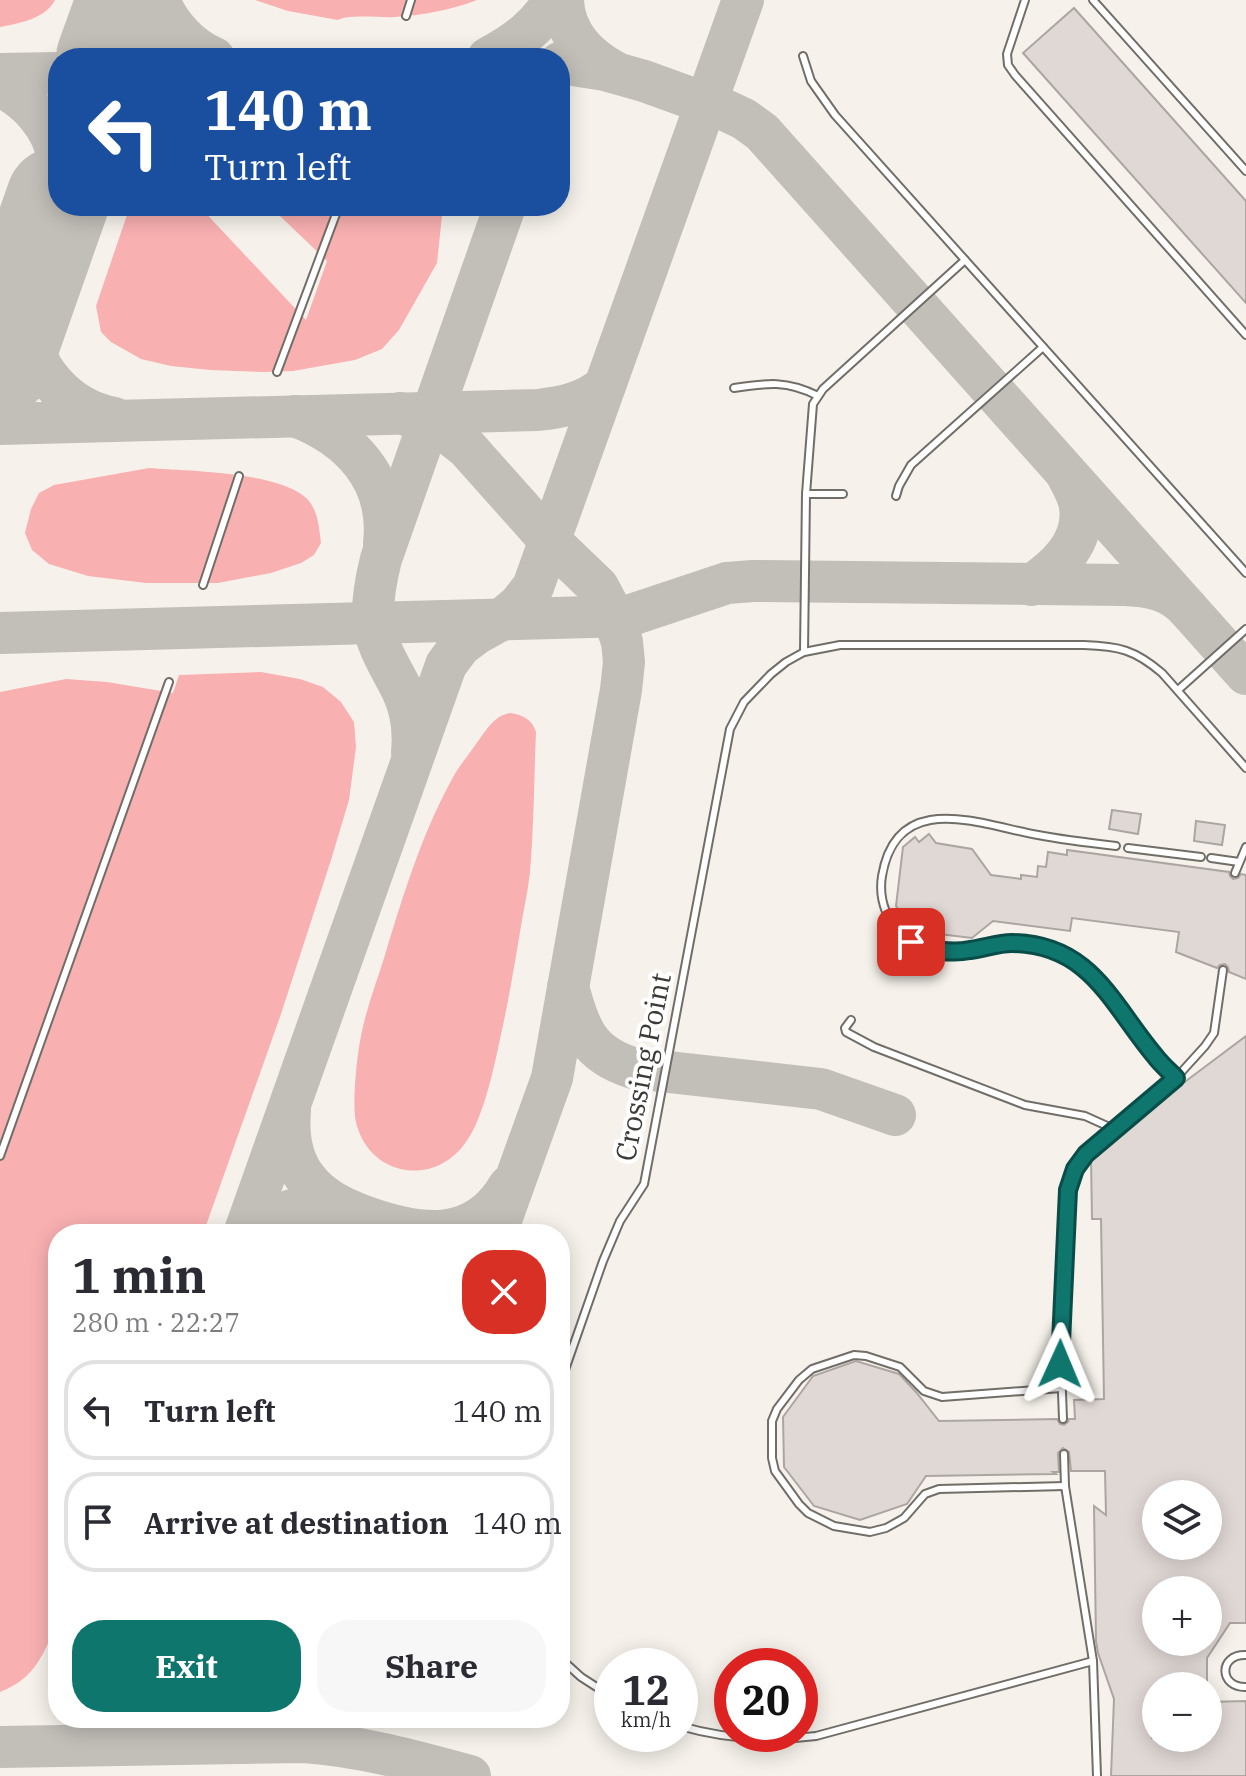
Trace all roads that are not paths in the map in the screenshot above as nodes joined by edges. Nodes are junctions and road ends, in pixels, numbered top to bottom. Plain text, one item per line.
1 (411, 0) edge
2 (1025, 0) edge
3 (1093, 0) edge
4 (406, 16) dead end
5 (803, 56) dead end
6 (1246, 171) edge
7 (335, 216) edge
8 (965, 260) junction
9 (1246, 335) edge
10 (1043, 347) junction
11 (277, 372) dead end
12 (734, 388) dead end
13 (818, 396) junction
14 (239, 476) dead end
15 (806, 494) junction
16 (843, 494) dead end
17 (896, 496) dead end
18 (1246, 573) edge
19 (203, 585) dead end
20 (1246, 629) edge
21 (804, 652) junction
22 (169, 682) dead end
23 (1178, 690) junction
24 (1246, 768) edge
25 (1116, 846) dead end
26 (1246, 847) edge
27 (1128, 848) dead end
28 (1201, 857) dead end
29 (1211, 858) dead end
30 (1239, 862) junction
31 (1235, 873) dead end
32 (1223, 970) dead end
33 (851, 1020) dead end
34 (1176, 1078) junction
35 (1116, 1130) junction
36 (0, 1156) edge
37 (570, 1356) edge
38 (1061, 1388) junction
39 (1063, 1419) dead end
40 (1064, 1454) dead end
41 (1065, 1486) junction
42 (1246, 1655) edge
43 (1093, 1661) junction
44 (570, 1667) edge
45 (594, 1685) edge
46 (1246, 1687) edge
47 (698, 1730) edge
48 (1097, 1776) edge

1 - 4 lane
2 - 9 lane
3 - 6 lane
5 - 8 lane
7 - 11 lane
8 - 10 lane
8 - 13 lane
10 - 17 lane
10 - 18 lane
12 - 13 lane
13 - 15 lane
14 - 19 lane
15 - 16 lane
15 - 21 lane
20 - 23 lane
21 - 23 lane
21 - 37 lane, Crossing Point
22 - 36 lane
23 - 24 lane
25 - 34 lane
26 - 30 lane
27 - 28 lane
29 - 30 lane
30 - 31 lane
32 - 34 lane
33 - 35 lane
34 - 35 lane
35 - 38 lane
38 - 39 lane
38 - 41 lane
40 - 41 lane
41 - 43 lane
42 - 46 lane
43 - 47 lane
43 - 48 lane
44 - 45 lane

